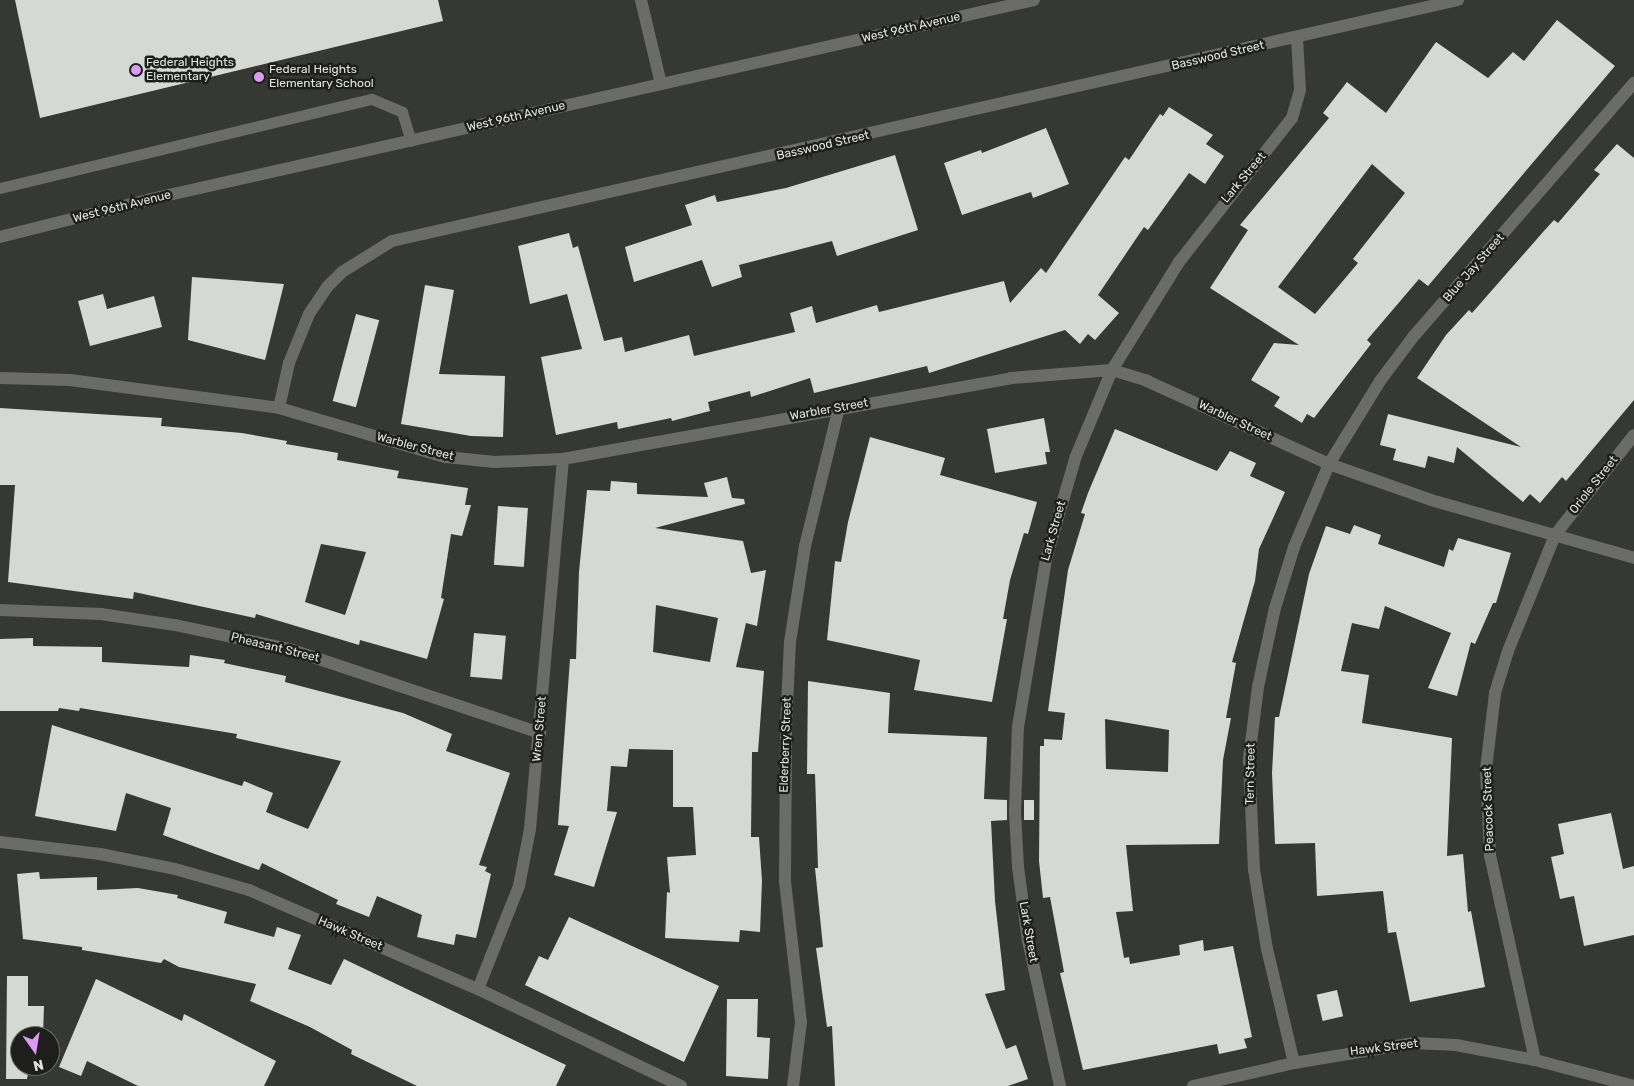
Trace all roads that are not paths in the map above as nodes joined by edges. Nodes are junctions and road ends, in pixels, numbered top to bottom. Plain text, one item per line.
1 (641, 0) edge
2 (1034, 0) edge
3 (1458, 0) edge
4 (1297, 38) junction
5 (1634, 83) edge
6 (661, 84) junction
7 (411, 141) junction
8 (0, 188) edge
9 (0, 237) edge
10 (1112, 370) junction
11 (0, 378) edge
12 (279, 408) junction
13 (839, 408) junction
14 (1634, 435) edge
15 (563, 459) junction
16 (1329, 464) junction
17 (1555, 535) junction
18 (1634, 558) edge
19 (0, 610) edge
20 (540, 733) junction
21 (0, 842) edge
22 (478, 989) junction
23 (1535, 1060) junction
24 (1294, 1063) junction
25 (681, 1086) edge
26 (793, 1086) edge
27 (1060, 1086) edge
28 (1193, 1086) edge
29 (1634, 1086) edge

1 - 6 street
2 - 6 street, West 96th Avenue
3 - 4 street, Basswood Street
4 - 10 street, Lark Street
4 - 12 street, Basswood Street
5 - 16 street, Blue Jay Street
6 - 7 street, West 96th Avenue
7 - 8 lane
7 - 9 street, West 96th Avenue
10 - 13 street, Warbler Street
10 - 16 street, Warbler Street
10 - 27 street, Lark Street
11 - 12 street, Warbler Street
12 - 15 street, Warbler Street
13 - 15 street, Warbler Street
13 - 26 street, Elderberry Street
14 - 17 street, Oriole Street
15 - 20 street, Wren Street
16 - 17 street, Warbler Street
16 - 24 street, Tern Street
17 - 18 street, Warbler Street
17 - 23 street, Peacock Street
19 - 20 street, Pheasant Street
20 - 22 street, Wren Street
21 - 22 street, Hawk Street
22 - 25 street, Hawk Street
23 - 24 street, Hawk Street
23 - 29 street, Hawk Street
24 - 28 street, Hawk Street

